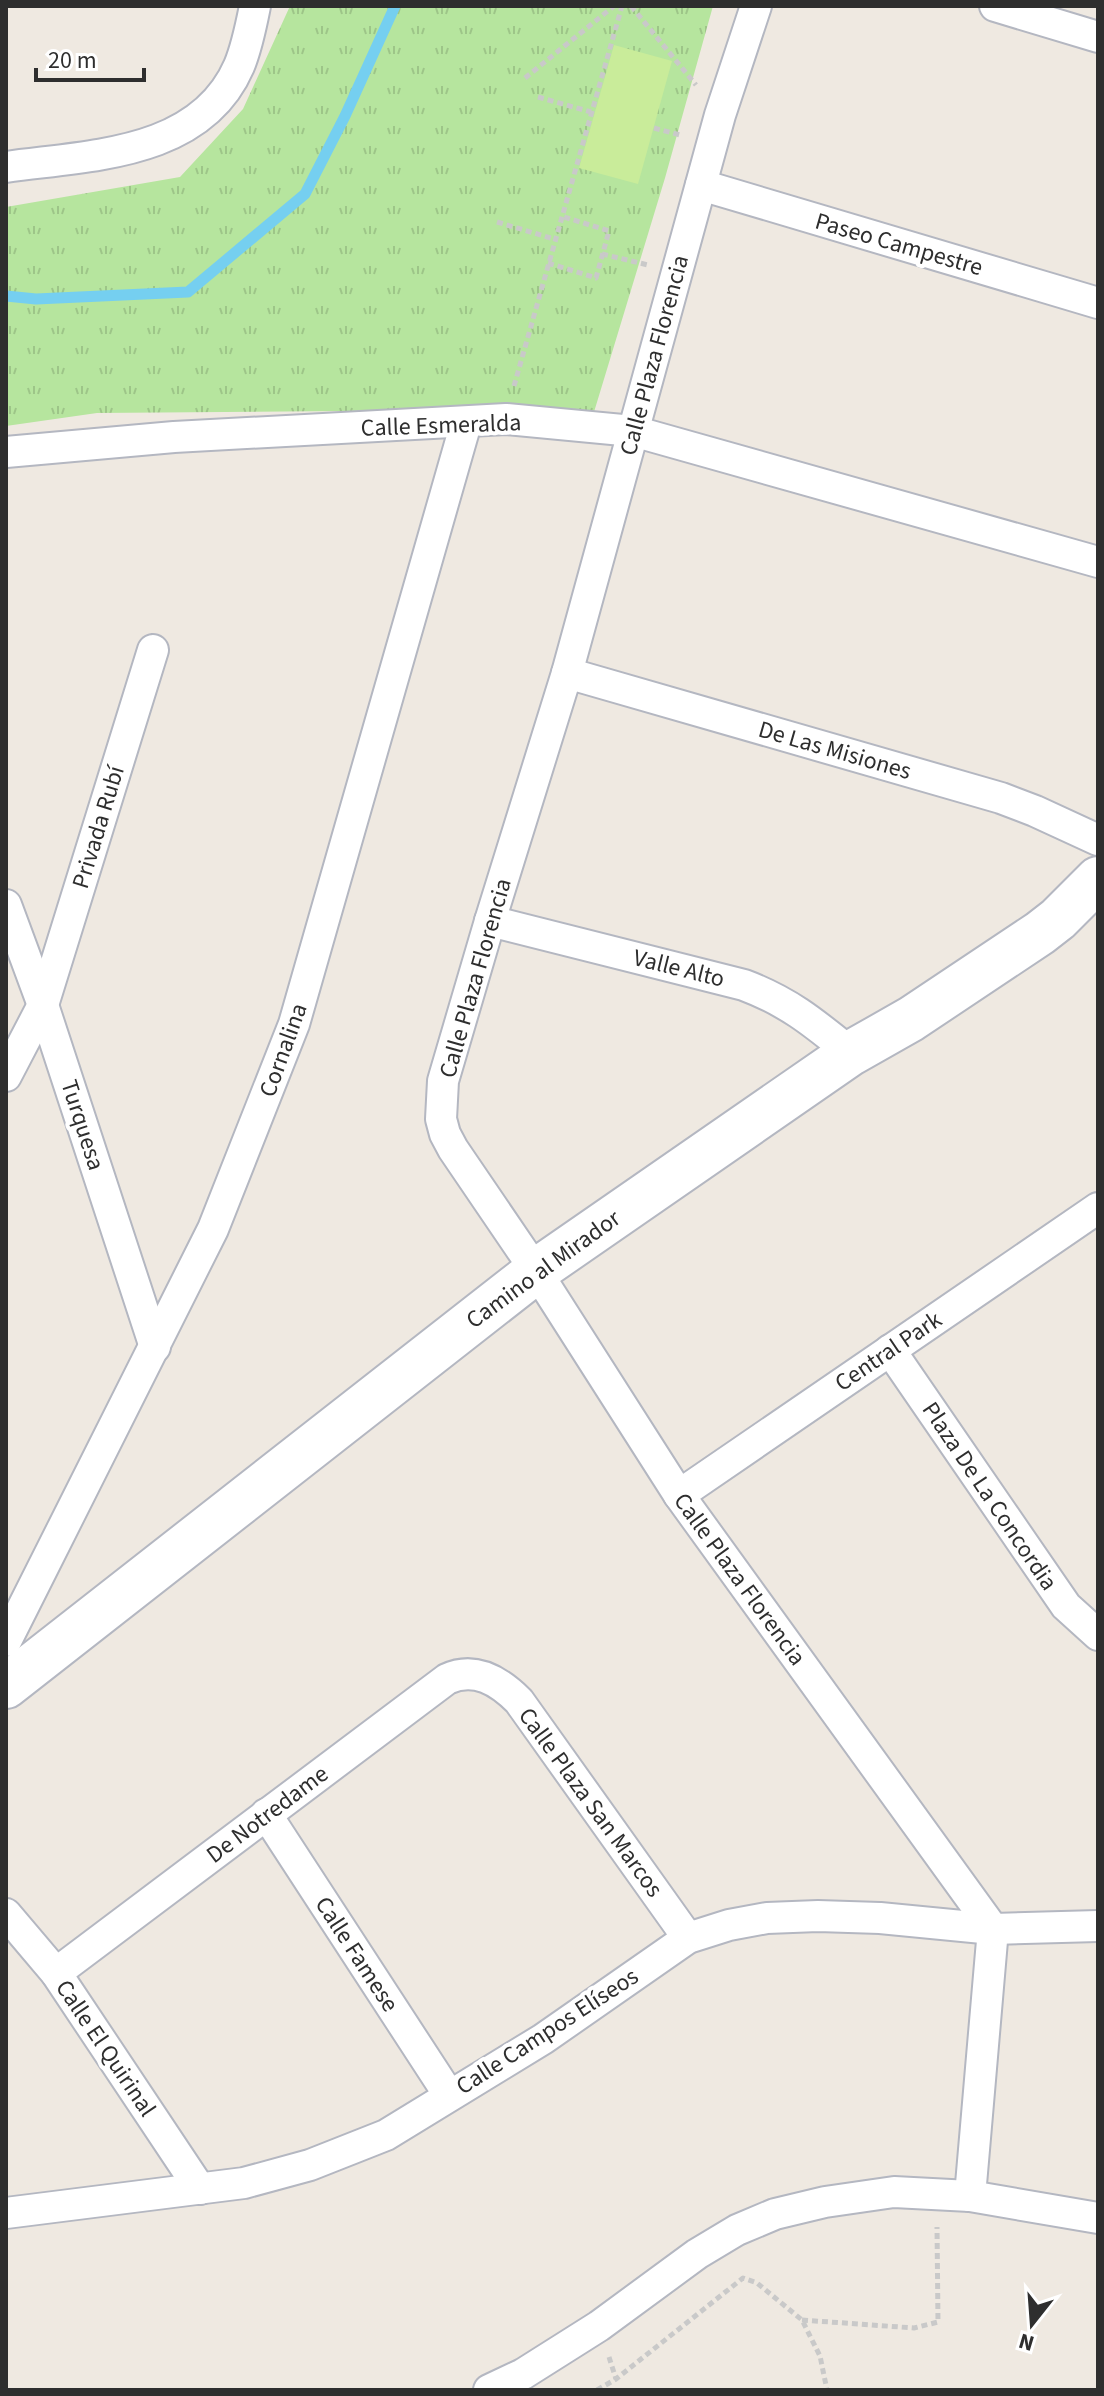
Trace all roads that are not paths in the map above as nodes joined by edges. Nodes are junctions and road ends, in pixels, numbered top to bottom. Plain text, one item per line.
1 (255, 6) edge
2 (756, 6) edge
3 (995, 6) edge
4 (1098, 37) edge
5 (6, 167) edge
6 (701, 185) junction
7 (1098, 303) edge
8 (466, 423) junction
9 (633, 431) junction
10 (6, 452) edge
11 (1098, 562) edge
12 (153, 650) dead end
13 (567, 673) junction
14 (1098, 840) edge
15 (1098, 879) edge
16 (6, 905) edge
17 (490, 921) junction
18 (43, 1005) junction
19 (851, 1053) junction
20 (6, 1076) edge
21 (1098, 1208) edge
22 (536, 1271) junction
23 (155, 1347) junction
24 (890, 1350) junction
25 (679, 1495) junction
26 (1098, 1635) edge
27 (6, 1641) edge
28 (484, 1676) joint
29 (6, 1686) edge
30 (266, 1814) junction
31 (6, 1914) edge
32 (1098, 1926) edge
33 (993, 1929) junction
34 (688, 1938) junction
35 (56, 1973) junction
36 (449, 2095) junction
37 (200, 2189) junction
38 (970, 2196) junction
39 (6, 2213) edge
40 (1098, 2218) edge
41 (489, 2390) edge

1 - 5 street
2 - 6 street, Calle Plaza Florencia
3 - 4 street
6 - 7 street, Paseo Campestre
6 - 9 street, Calle Plaza Florencia
8 - 9 street, Calle Esmeralda
8 - 10 street, Calle Esmeralda
8 - 23 street, Cornalina
9 - 11 street, Calle Esmeralda
9 - 13 street, Calle Plaza Florencia
12 - 18 street, Privada Rubí
13 - 14 street, De Las Misiones
13 - 17 street, Calle Plaza Florencia
15 - 19 street, Camino al Mirador
16 - 18 street, Turquesa
17 - 19 street, Valle Alto
17 - 22 street, Calle Plaza Florencia
18 - 20 street, Privada Rubí
18 - 23 street, Turquesa
19 - 22 street, Camino al Mirador
21 - 24 street, Central Park
22 - 25 street, Calle Plaza Florencia
22 - 29 street, Camino al Mirador
23 - 27 street, Cornalina
24 - 25 street, Central Park
24 - 26 street, Plaza De La Concordia
25 - 33 street, Calle Plaza Florencia
28 - 30 street, De Notredame
28 - 34 street, Calle Plaza San Marcos
30 - 35 street, De Notredame
30 - 36 street, Calle Famese
31 - 35 street, Calle El Quirinal
32 - 33 street, Calle Campos Elíseos
33 - 34 street, Calle Campos Elíseos
33 - 38 street
34 - 36 street, Calle Campos Elíseos
35 - 37 street, Calle El Quirinal
36 - 37 street, Calle Campos Elíseos
37 - 39 street, Calle Campos Elíseos
38 - 40 street
38 - 41 street

